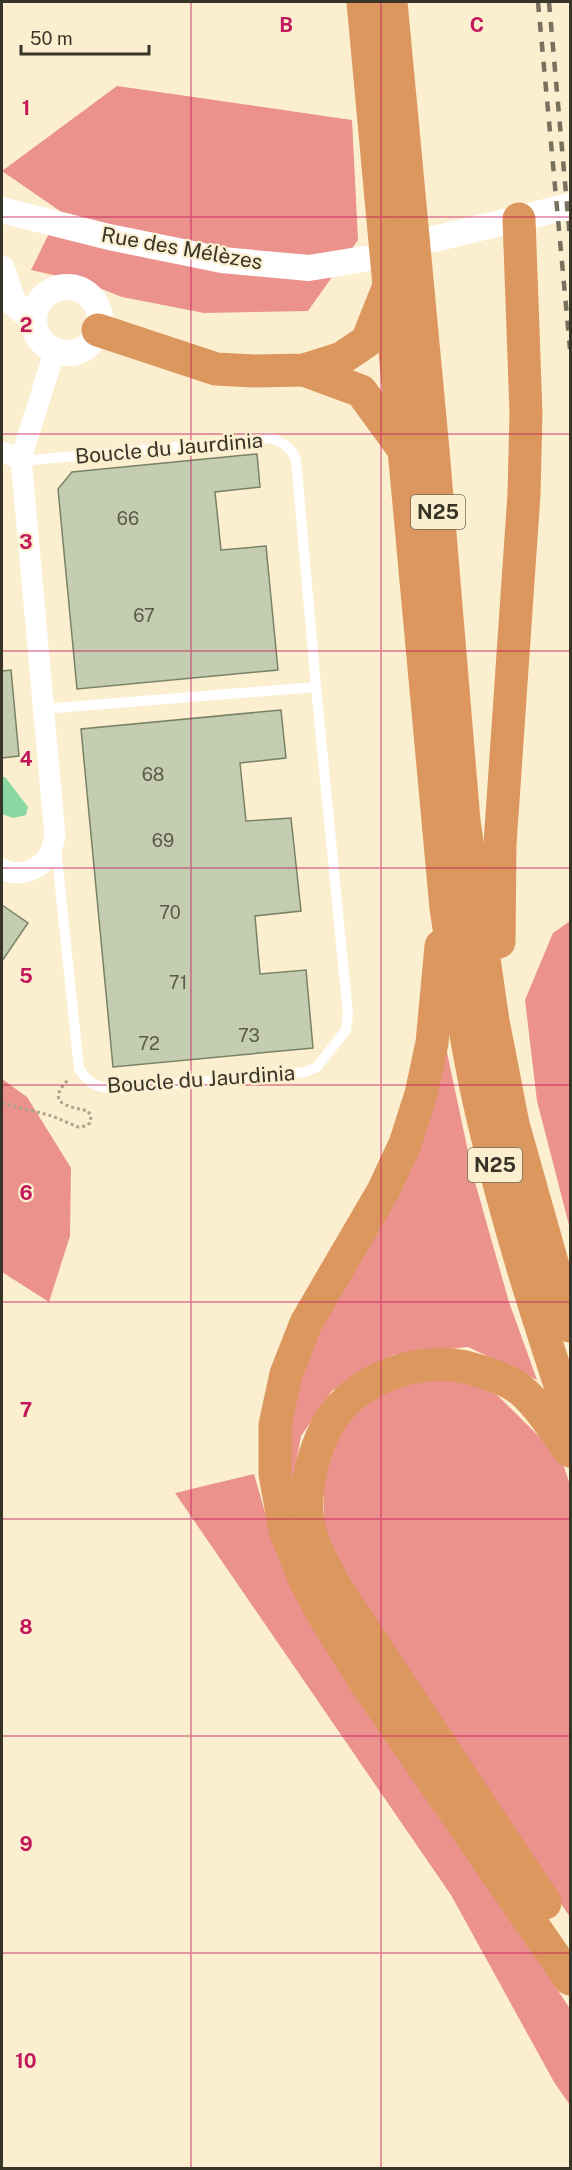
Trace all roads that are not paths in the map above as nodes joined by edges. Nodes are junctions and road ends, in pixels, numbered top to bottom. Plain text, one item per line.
1 (363, 2) edge
2 (391, 2) edge
3 (570, 206) edge
4 (2, 216) edge
5 (519, 219) junction
6 (434, 239) dead end
7 (364, 259) dead end
8 (4, 277) edge
9 (390, 283) junction
10 (38, 307) junction
11 (98, 330) junction
12 (58, 352) junction
13 (304, 370) junction
14 (405, 452) junction
15 (15, 457) edge
16 (316, 687) junction
17 (43, 709) junction
18 (55, 836) junction
19 (2, 869) edge
20 (446, 908) junction
21 (493, 1021) junction
22 (570, 1326) edge
23 (570, 1415) edge
24 (570, 1451) edge
25 (570, 1942) edge
26 (570, 1979) edge

1 - 9 highway, N25
2 - 21 highway, N25
3 - 5 street
4 - 7 street, Rue des Mélèzes
5 - 6 street
5 - 21 highway
8 - 10 street
9 - 13 highway
9 - 14 highway, N25
10 - 11 street
10 - 12 street
11 - 12 street
11 - 13 highway
12 - 15 street
13 - 14 highway
14 - 20 highway, N25
15 - 16 lane, Boucle du Jaurdinia
15 - 17 street
16 - 17 lane
16 - 18 lane, Boucle du Jaurdinia
17 - 18 street
18 - 19 street
20 - 23 highway, N25
20 - 26 highway
21 - 22 highway, N25
24 - 25 highway

